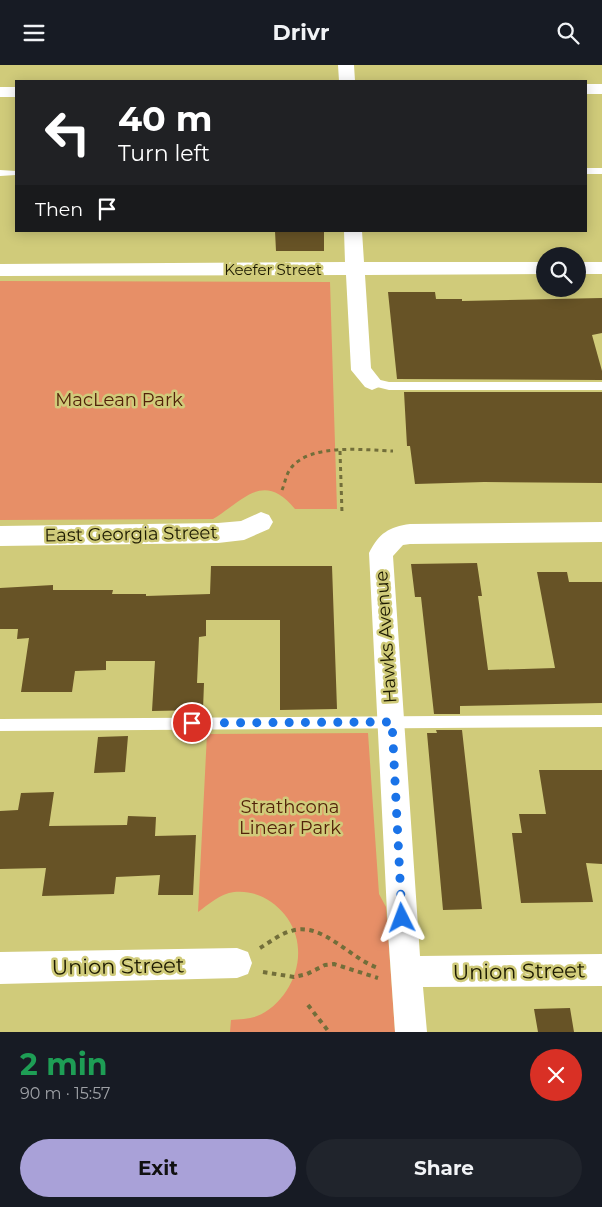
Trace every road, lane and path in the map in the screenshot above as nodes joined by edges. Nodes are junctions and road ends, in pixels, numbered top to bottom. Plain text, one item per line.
1 (346, 65) edge
2 (347, 80) edge
3 (587, 89) edge
4 (602, 89) edge
5 (0, 92) edge
6 (15, 92) edge
7 (587, 171) edge
8 (602, 171) edge
9 (0, 173) edge
10 (15, 173) edge
11 (353, 232) edge
12 (536, 268) edge
13 (586, 268) edge
14 (602, 268) edge
15 (355, 269) junction
16 (0, 270) edge
17 (372, 383) joint
18 (602, 386) edge
19 (340, 451) junction
20 (393, 451) dead end
21 (282, 490) dead end
22 (342, 513) dead end
23 (260, 522) dead end
24 (602, 532) edge
25 (0, 536) edge
26 (602, 721) edge
27 (392, 722) junction
28 (0, 725) edge
29 (237, 963) junction
30 (0, 967) edge
31 (602, 970) edge
32 (406, 972) junction
33 (308, 1005) dead end
34 (329, 1032) edge
35 (411, 1032) edge

1 - 2 street
3 - 4 street
5 - 6 street
7 - 8 lane
9 - 10 lane
11 - 15 street
12 - 15 street, Keefer Street
13 - 14 street
15 - 16 street, Keefer Street
15 - 17 street
17 - 18 lane
19 - 20 path
19 - 21 path
19 - 22 path
23 - 25 street, East Georgia Street
24 - 27 street, Hawks Avenue
26 - 27 lane
27 - 28 lane
27 - 32 street, Hawks Avenue
29 - 30 street, Union Street
29 - 32 path
29 - 32 path
31 - 32 street, Union Street
32 - 35 street, Hawks Avenue
33 - 34 path

